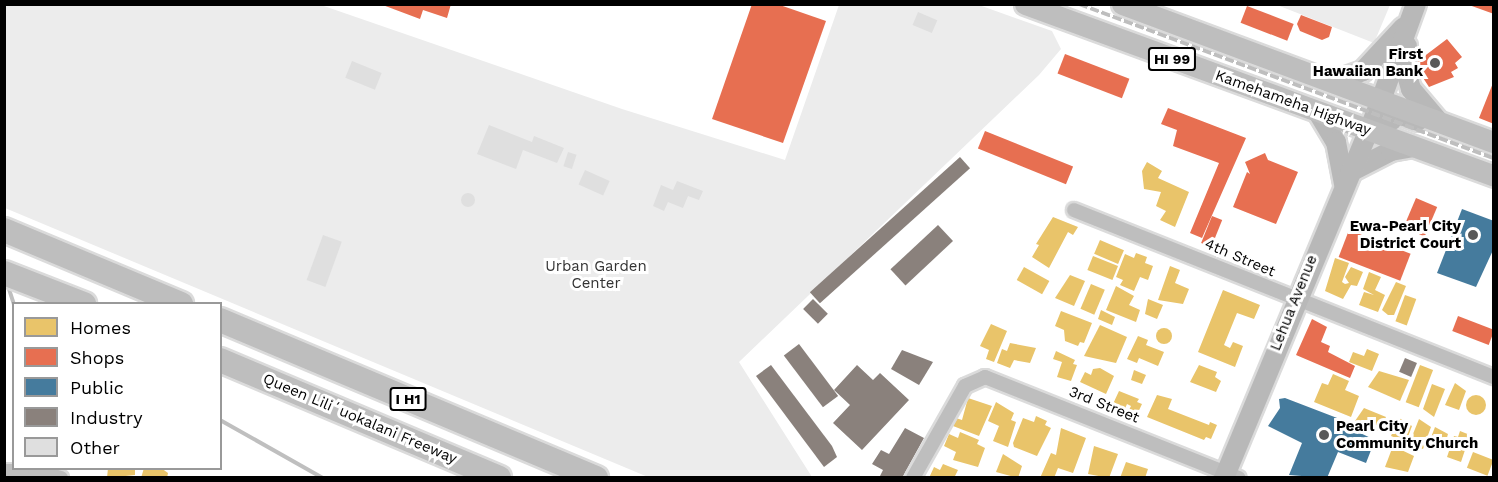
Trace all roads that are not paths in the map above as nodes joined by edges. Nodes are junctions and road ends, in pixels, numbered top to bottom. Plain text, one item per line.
1 (1025, 4) edge
2 (1122, 4) edge
3 (1413, 12) edge
4 (1316, 76) junction
5 (1381, 100) junction
6 (1319, 114) junction
7 (1438, 121) junction
8 (1368, 131) junction
9 (1494, 142) edge
10 (1414, 147) junction
11 (1494, 149) edge
12 (1494, 176) edge
13 (1347, 178) junction
14 (1074, 210) dead end
15 (4, 230) edge
16 (4, 273) edge
17 (1297, 298) junction
18 (81, 302) edge
19 (178, 302) edge
20 (222, 321) edge
21 (222, 361) edge
22 (1494, 377) edge
23 (4, 471) edge
24 (54, 474) edge
25 (1230, 476) edge
26 (499, 477) edge
27 (596, 477) edge
28 (913, 477) edge

1 - 6 main road, Kamehameha Highway / HI 99
2 - 4 main road, HI 99
3 - 4 street
3 - 5 street, Lehua Avenue
3 - 7 street
4 - 5 main road, HI 99
5 - 7 main road, HI 99
5 - 8 street, Lehua Avenue
6 - 8 main road, Kamehameha Highway / HI 99
6 - 13 street
7 - 9 main road, HI 99
8 - 10 main road, Kamehameha Highway / HI 99
8 - 11 street
8 - 13 street, Lehua Avenue
10 - 12 main road, Kamehameha Highway / HI 99
10 - 13 street
13 - 17 street, Lehua Avenue
14 - 17 street, 4th Street
15 - 19 highway
16 - 18 highway
17 - 22 street, 4th Street
17 - 25 street, Lehua Avenue
20 - 27 highway, I H1
21 - 26 highway, Queen Liliʻuokalani Freeway / I H1
23 - 24 street
25 - 28 street, 3rd Street

